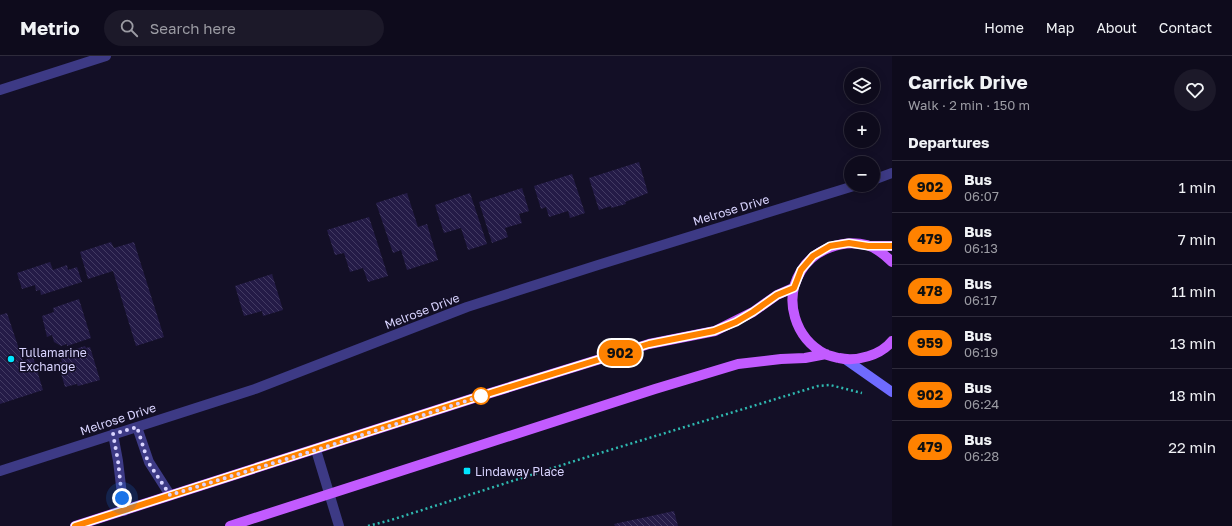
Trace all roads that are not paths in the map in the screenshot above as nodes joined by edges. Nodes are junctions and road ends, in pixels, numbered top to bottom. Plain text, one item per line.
1 (106, 56) edge
2 (0, 90) edge
3 (892, 173) edge
4 (880, 177) edge
5 (844, 189) edge
6 (868, 246) junction
7 (892, 246) edge
8 (892, 262) edge
9 (794, 288) junction
10 (892, 341) edge
11 (826, 354) junction
12 (845, 359) junction
13 (888, 389) edge
14 (137, 427) junction
15 (113, 434) junction
16 (316, 450) junction
17 (0, 471) edge
18 (170, 495) junction
19 (329, 495) junction
20 (124, 511) junction
21 (75, 526) edge
22 (230, 526) edge
23 (339, 526) edge

1 - 2 street
3 - 4 street
5 - 14 street, Melrose Drive
6 - 7 main road
6 - 8 main road
6 - 9 main road
9 - 11 main road
9 - 16 main road
10 - 12 main road
11 - 12 main road
11 - 19 main road
12 - 13 street
14 - 15 street, Melrose Drive
14 - 18 street
15 - 17 street, Melrose Drive
15 - 20 street
16 - 18 main road
16 - 19 street
18 - 20 main road
19 - 22 main road
19 - 23 street
20 - 21 main road

